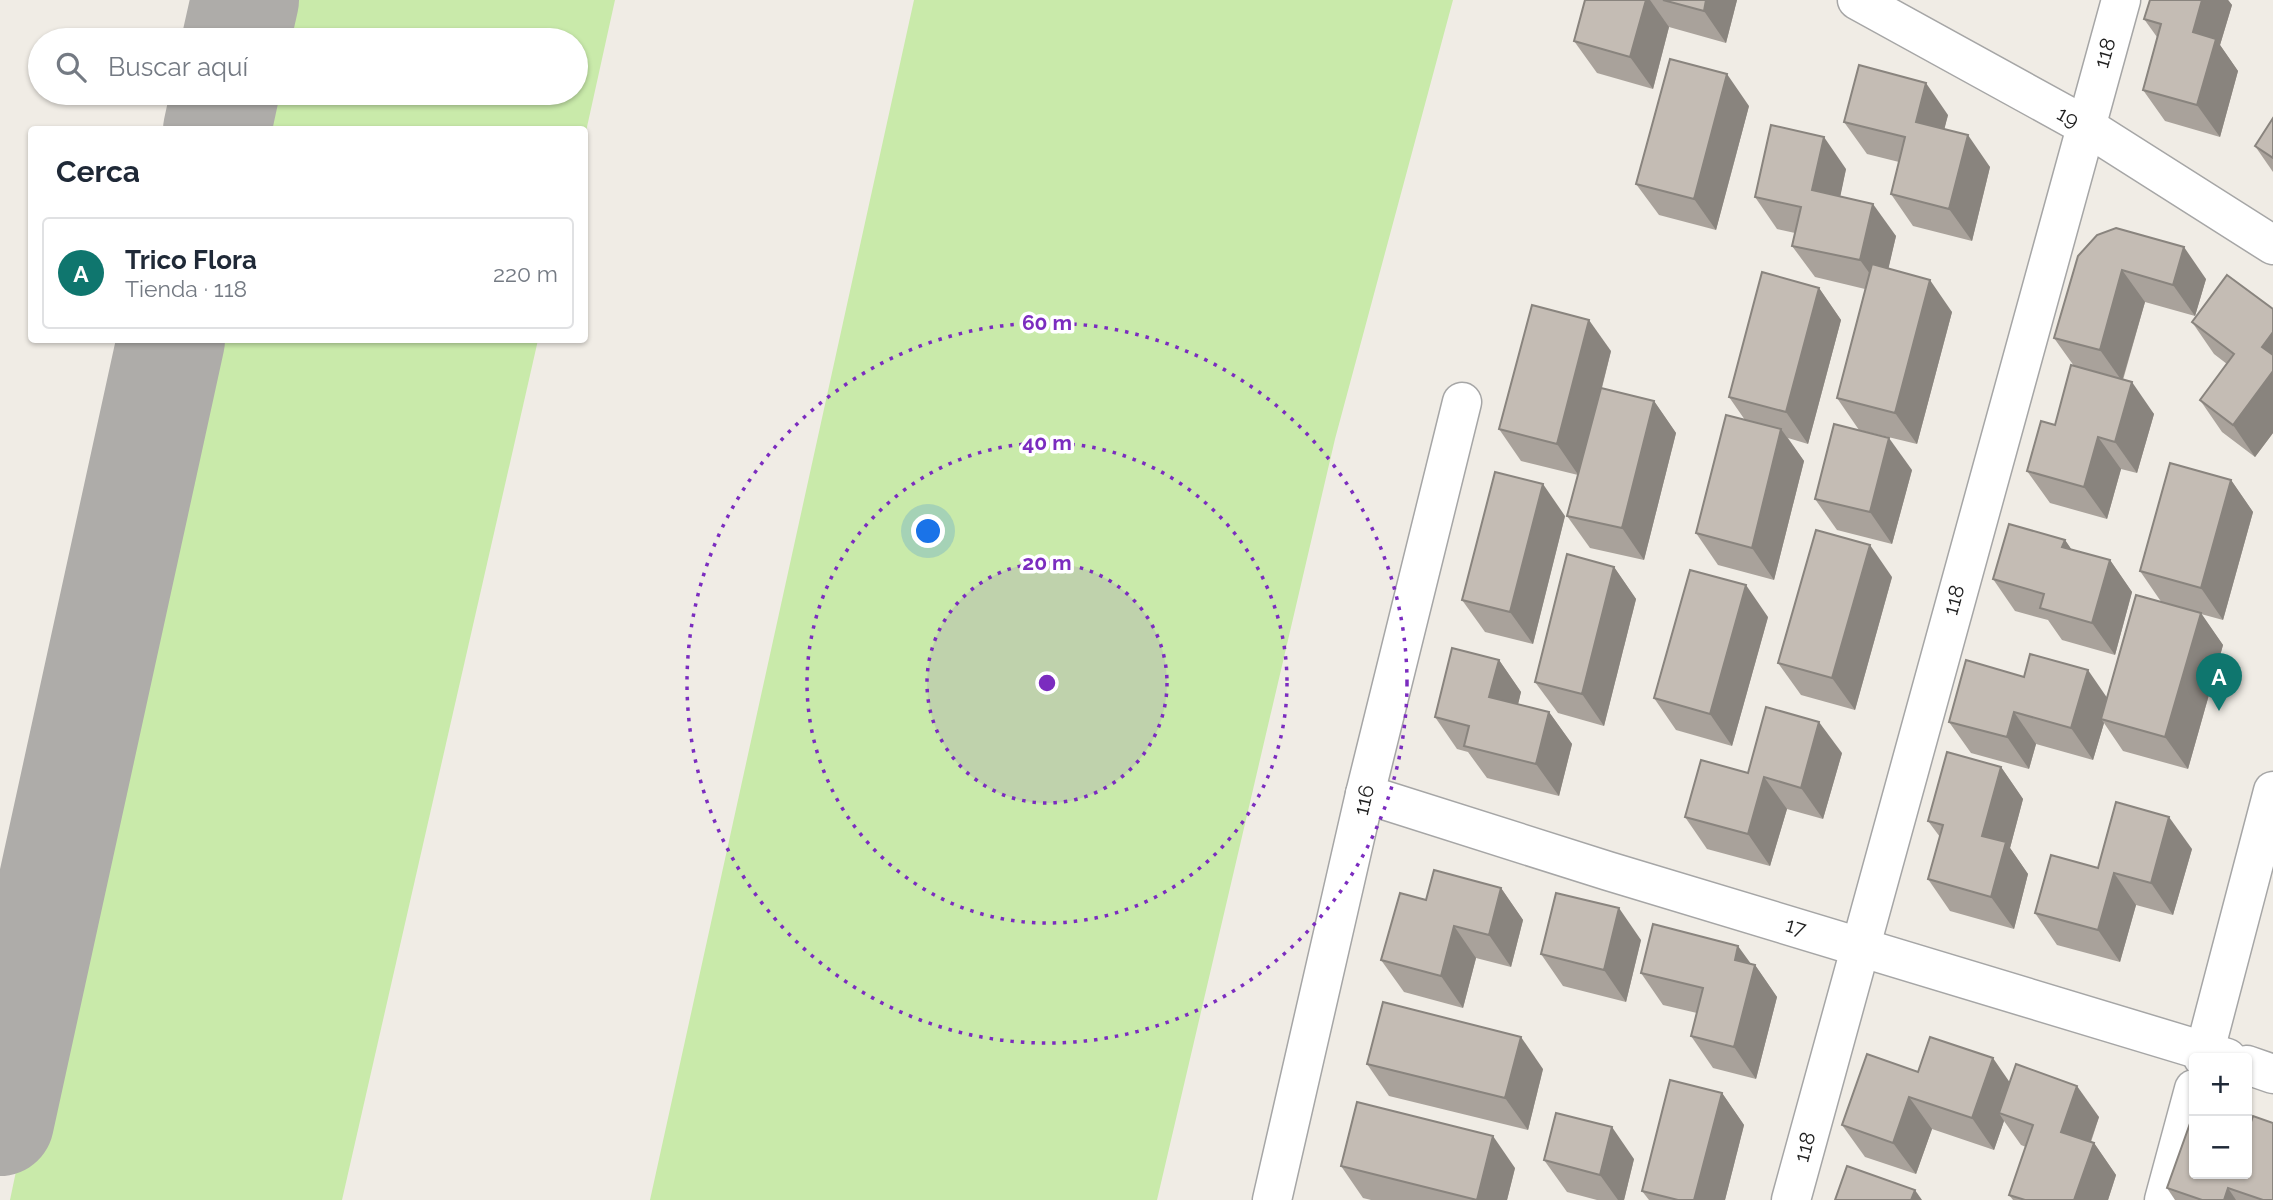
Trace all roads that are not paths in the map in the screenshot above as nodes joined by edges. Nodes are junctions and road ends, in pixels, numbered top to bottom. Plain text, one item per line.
1 (1857, 0) edge
2 (2120, 0) edge
3 (2084, 125) junction
4 (2273, 245) edge
5 (1462, 402) dead end
6 (2273, 791) edge
7 (1365, 794) junction
8 (1859, 946) junction
9 (2202, 1053) edge
10 (2213, 1053) edge
11 (2252, 1067) edge
12 (2273, 1074) edge
13 (2189, 1108) edge
14 (1272, 1200) edge
15 (1791, 1200) edge
16 (2164, 1200) edge

1 - 3 street, 19
2 - 3 street, 118
3 - 4 street, 19
3 - 8 street, 118
5 - 7 street, 116
6 - 10 street
7 - 8 street, 17
7 - 14 street, 116
8 - 9 street, 17
8 - 15 street, 118
11 - 12 street
13 - 16 street

